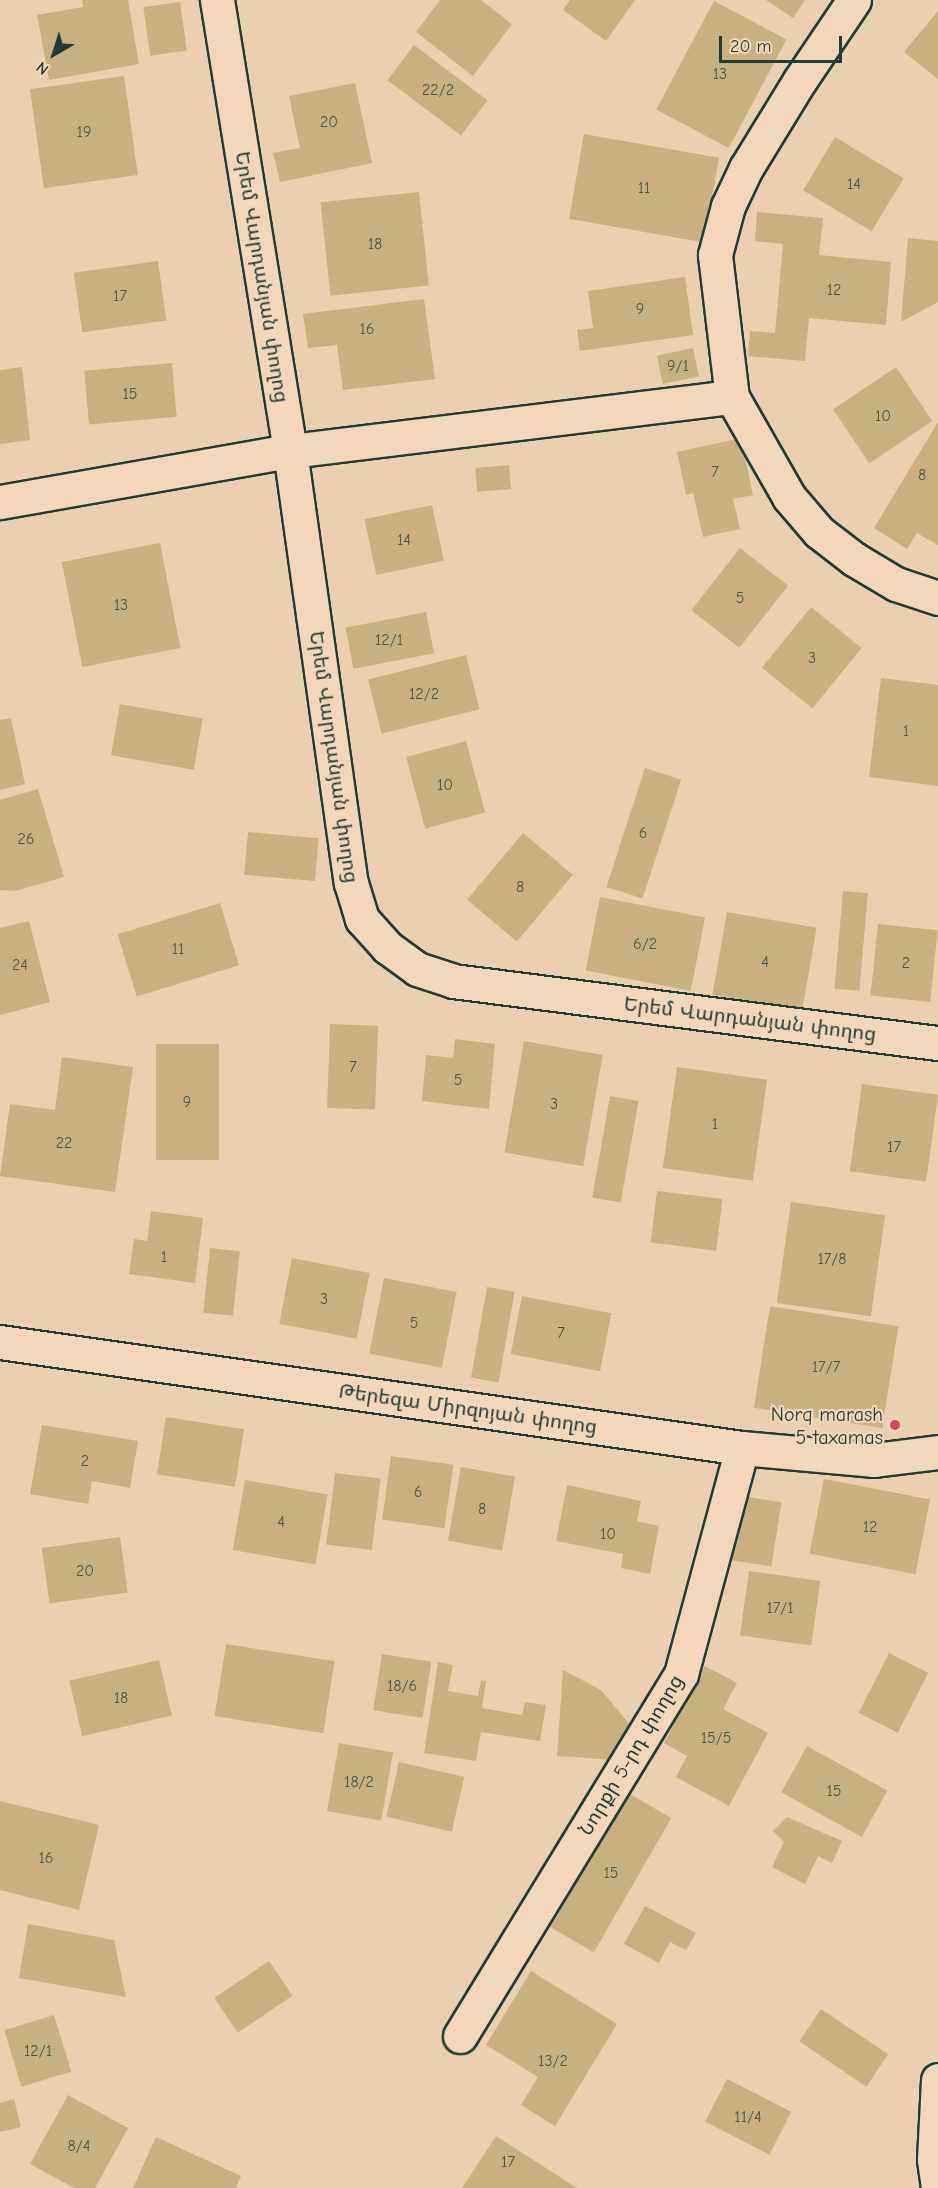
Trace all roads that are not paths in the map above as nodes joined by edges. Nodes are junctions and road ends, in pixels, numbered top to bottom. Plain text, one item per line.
1 (218, 0) edge
2 (854, 0) edge
3 (732, 398) junction
4 (290, 451) junction
5 (0, 502) edge
6 (938, 598) edge
7 (938, 1043) edge
8 (0, 1342) edge
9 (742, 1448) junction
10 (938, 1452) edge
11 (460, 2036) dead end
12 (938, 2080) edge
13 (938, 2188) edge

1 - 4 street, Երեմ Վարդանյան փողոց
2 - 3 street
3 - 4 street
3 - 6 street
4 - 5 street
4 - 7 street, Երեմ Վարդանյան փողոց
8 - 9 street, Թերեզա Միրզոյան փողոց
9 - 10 street, Թերեզա Միրզոյան փողոց
9 - 11 street, Նորքի 5-րդ փողոց
12 - 13 street

